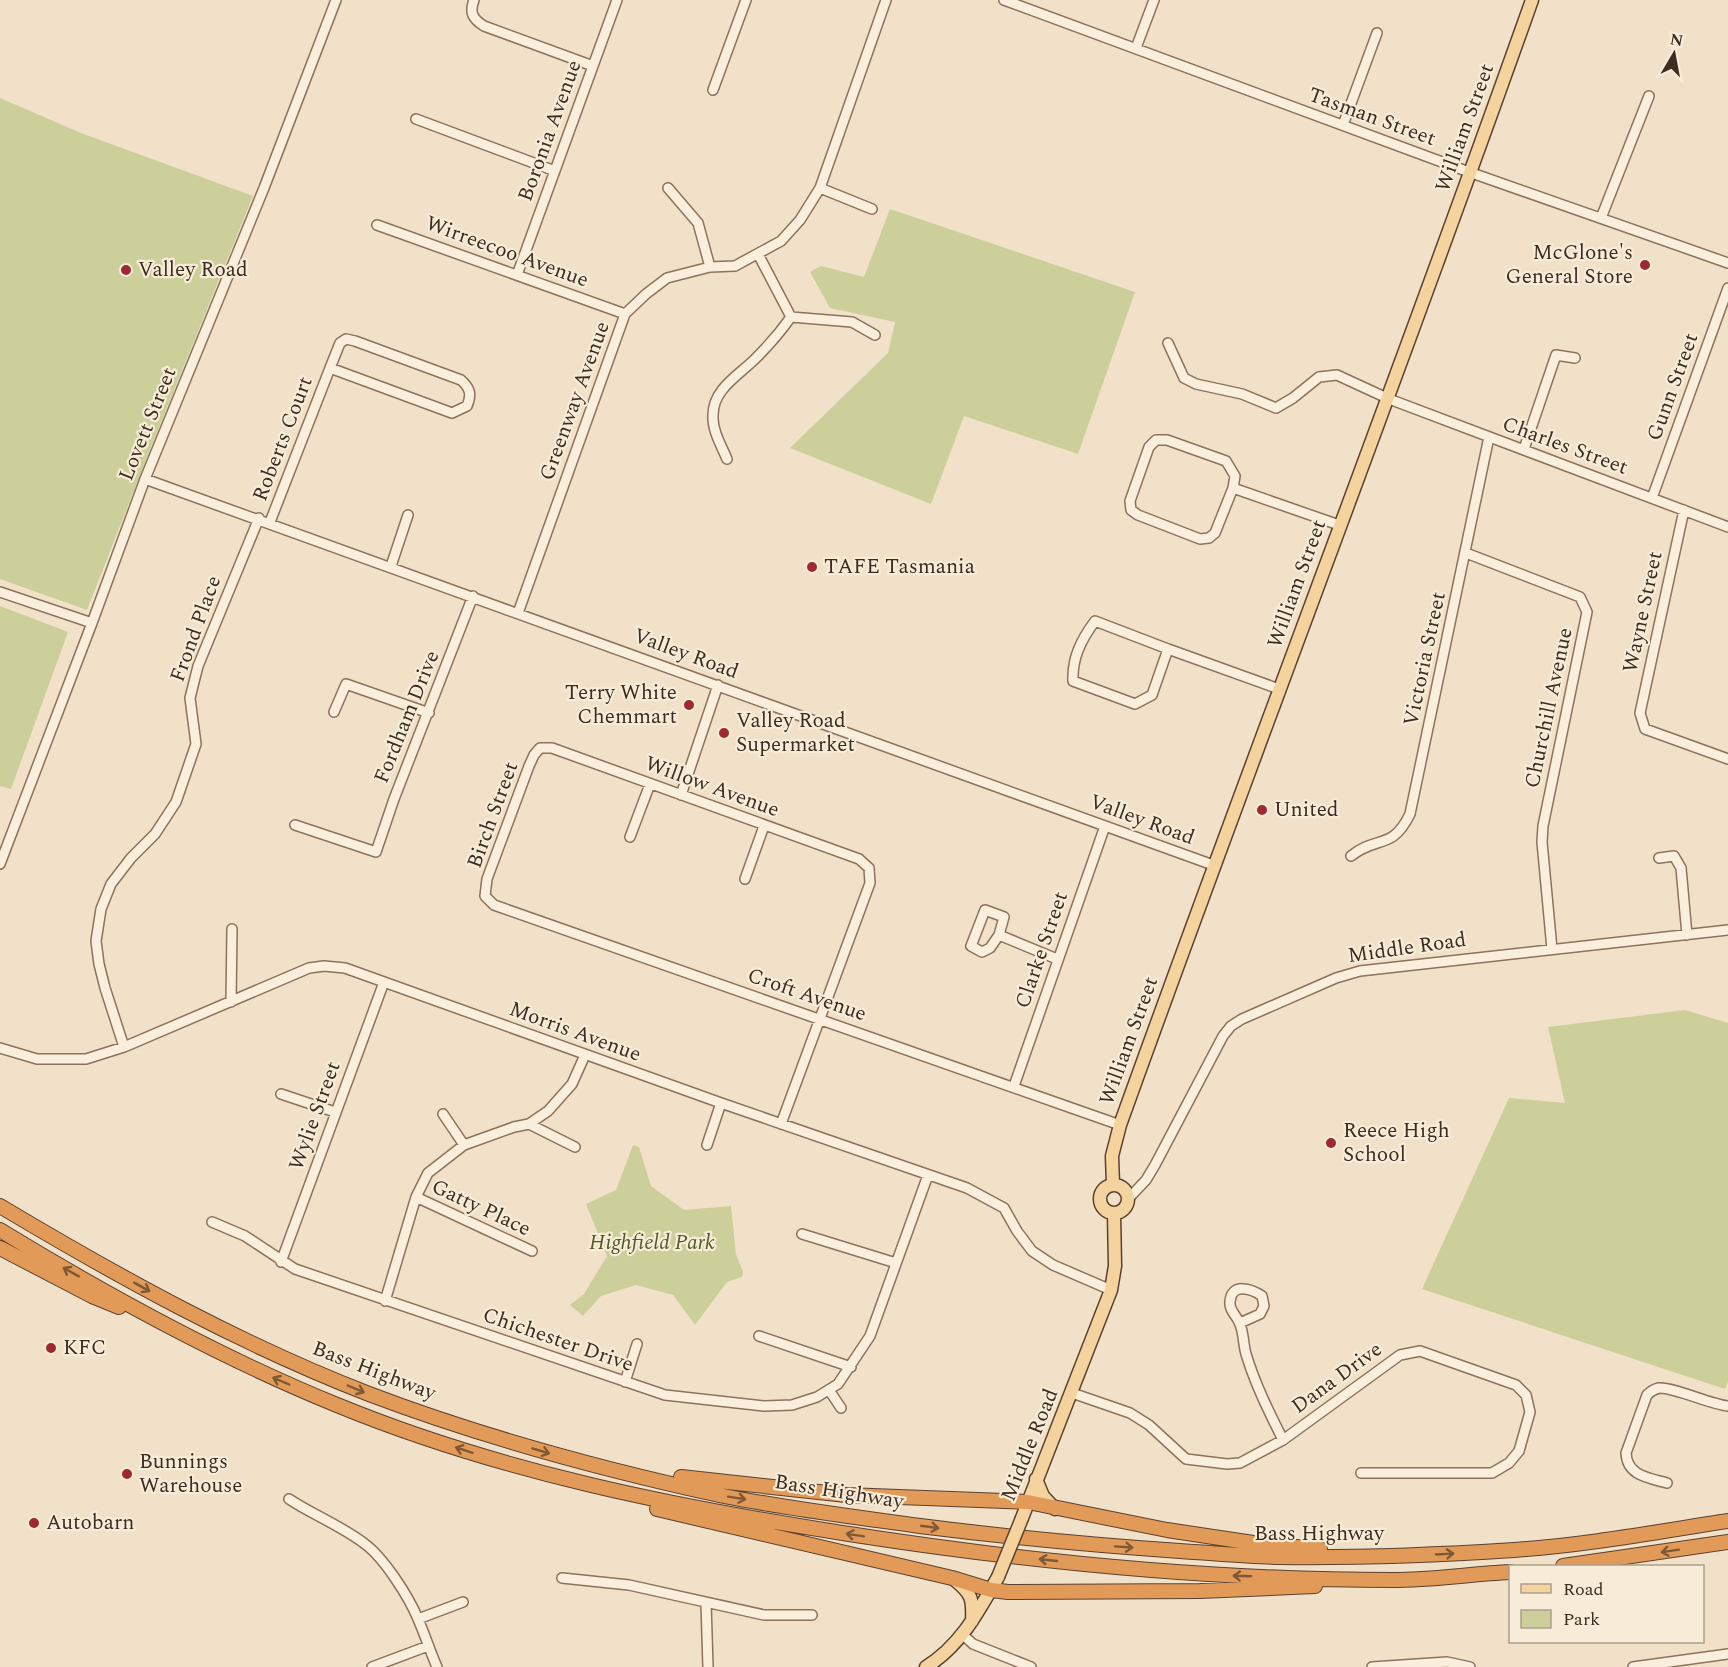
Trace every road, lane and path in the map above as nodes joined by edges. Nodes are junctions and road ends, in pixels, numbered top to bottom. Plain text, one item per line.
1 (336, 0) edge
2 (474, 0) edge
3 (617, 0) edge
4 (746, 0) edge
5 (886, 0) edge
6 (1004, 0) edge
7 (1154, 0) edge
8 (1532, 0) edge
9 (1377, 33) dead end
10 (1136, 48) junction
11 (593, 66) junction
12 (713, 90) dead end
13 (1648, 96) dead end
14 (416, 119) dead end
15 (1343, 125) junction
16 (555, 171) junction
17 (1469, 172) junction
18 (668, 188) dead end
19 (820, 188) junction
20 (872, 209) dead end
21 (1601, 218) junction
22 (377, 225) dead end
23 (758, 254) junction
24 (1728, 263) edge
25 (710, 267) junction
26 (517, 275) junction
27 (1728, 288) edge
28 (625, 314) junction
29 (791, 317) junction
30 (875, 335) dead end
31 (1168, 343) dead end
32 (1575, 358) dead end
33 (330, 368) junction
34 (1389, 399) junction
35 (1489, 437) junction
36 (1524, 449) junction
37 (727, 459) dead end
38 (145, 479) junction
39 (1233, 488) junction
40 (1652, 498) junction
41 (1684, 510) junction
42 (408, 515) dead end
43 (259, 518) junction
44 (270, 522) junction
45 (1339, 525) junction
46 (1728, 527) edge
47 (1466, 553) junction
48 (391, 566) junction
49 (0, 592) edge
50 (473, 596) junction
51 (518, 613) junction
52 (93, 623) junction
53 (1167, 649) junction
54 (718, 685) junction
55 (1279, 689) junction
56 (334, 712) dead end
57 (429, 712) junction
58 (540, 748) joint
59 (1728, 759) edge
60 (650, 784) junction
61 (681, 795) junction
62 (295, 825) dead end
63 (764, 826) junction
64 (1105, 826) junction
65 (630, 837) dead end
66 (2, 852) edge
67 (1352, 856) dead end
68 (1659, 858) dead end
69 (0, 864) edge
70 (1213, 865) junction
71 (745, 879) dead end
72 (485, 896) joint
73 (232, 929) dead end
74 (1728, 930) edge
75 (1687, 934) junction
76 (999, 935) junction
77 (1552, 949) junction
78 (1057, 959) junction
79 (384, 982) junction
80 (231, 1002) junction
81 (819, 1017) junction
82 (124, 1047) junction
83 (0, 1048) edge
84 (585, 1055) junction
85 (1014, 1086) junction
86 (281, 1094) dead end
87 (721, 1103) junction
88 (335, 1112) junction
89 (443, 1114) dead end
90 (529, 1124) junction
91 (781, 1124) junction
92 (1120, 1125) junction
93 (464, 1145) junction
94 (707, 1145) dead end
95 (575, 1147) dead end
96 (928, 1176) junction
97 (1113, 1185) junction
98 (416, 1197) junction
99 (1129, 1198) junction
100 (0, 1206) edge
101 (1114, 1213) junction
102 (212, 1222) dead end
103 (0, 1230) edge
104 (802, 1234) dead end
105 (0, 1248) edge
106 (532, 1251) dead end
107 (281, 1262) junction
108 (896, 1263) junction
109 (1111, 1290) junction
110 (386, 1301) junction
111 (1240, 1323) dead end
112 (173, 1329) junction
113 (759, 1336) dead end
114 (637, 1344) dead end
115 (851, 1367) junction
116 (625, 1382) junction
117 (830, 1390) junction
118 (1072, 1393) junction
119 (1728, 1406) edge
120 (840, 1408) dead end
121 (1283, 1440) junction
122 (489, 1458) junction
123 (578, 1462) junction
124 (1361, 1473) dead end
125 (1036, 1479) junction
126 (1667, 1483) dead end
127 (289, 1499) dead end
128 (1028, 1503) junction
129 (1055, 1509) junction
130 (1728, 1521) edge
131 (1728, 1542) edge
132 (1406, 1556) junction
133 (1570, 1565) edge
134 (1509, 1572) edge
135 (561, 1578) dead end
136 (952, 1578) junction
137 (1396, 1580) junction
138 (991, 1590) junction
139 (463, 1602) dead end
140 (706, 1603) junction
141 (812, 1615) dead end
142 (418, 1618) junction
143 (972, 1623) junction
144 (963, 1635) junction
145 (428, 1646) junction
146 (1728, 1654) edge
147 (1401, 1666) edge
148 (372, 1667) edge
149 (436, 1667) edge
150 (708, 1667) edge
151 (926, 1667) edge
152 (1030, 1667) edge
153 (1372, 1667) edge
154 (1470, 1667) edge
155 (1633, 1667) edge

1 - 38 street, Lovett Street
2 - 11 street
3 - 11 street, Boronia Avenue
4 - 12 street
5 - 19 street, Greenway Avenue
6 - 10 street, Tasman Street
7 - 10 street
8 - 17 main road, William Street
9 - 15 street
10 - 15 street, Tasman Street
11 - 16 street, Boronia Avenue
13 - 21 street
14 - 16 street
15 - 17 street, Tasman Street
16 - 26 street, Boronia Avenue
17 - 21 street, Tasman Street
17 - 34 main road, William Street
18 - 25 street
19 - 20 street
19 - 23 street, Greenway Avenue
21 - 24 street, Tasman Street
22 - 26 street, Wirreecoo Avenue
23 - 25 street, Greenway Avenue
23 - 29 street
25 - 28 street, Greenway Avenue
26 - 28 street, Wirreecoo Avenue
27 - 40 street, Gunn Street
28 - 51 street, Greenway Avenue
29 - 30 street
29 - 37 street
31 - 34 street, Charles Street
32 - 36 street
33 - 33 street, Roberts Court
33 - 44 street, Roberts Court
34 - 35 street, Charles Street
34 - 45 main road, William Street
35 - 36 street, Charles Street
35 - 47 street, Victoria Street
36 - 40 street, Charles Street
38 - 43 street, Valley Road
38 - 52 street, Lovett Street
39 - 39 street
39 - 45 street
40 - 41 street, Charles Street
41 - 46 street, Charles Street
41 - 59 street, Wayne Street
42 - 48 street
43 - 44 street, Valley Road
43 - 82 street, Frond Place
44 - 48 street, Valley Road
45 - 55 main road, William Street
47 - 67 street, Victoria Street
47 - 77 street, Churchill Avenue
48 - 50 street, Valley Road
49 - 52 street
50 - 51 street, Valley Road
50 - 57 street, Fordham Drive
51 - 54 street, Valley Road
52 - 66 street, Lovett Street
53 - 53 street
53 - 55 street
54 - 61 street
54 - 64 street, Valley Road
55 - 70 main road, William Street
56 - 57 street
57 - 62 street, Fordham Drive
58 - 60 street, Willow Avenue
58 - 72 street, Birch Street
60 - 61 street, Willow Avenue
60 - 65 street
61 - 63 street, Willow Avenue
63 - 71 street
63 - 81 street, Willow Avenue
64 - 70 street, Valley Road
64 - 78 street, Clarke Street
66 - 69 street, Lovett Street
68 - 75 street
70 - 92 main road, William Street
72 - 81 street, Croft Avenue
73 - 80 street
74 - 75 street, Middle Road
75 - 77 street, Middle Road
76 - 76 street
76 - 78 street
77 - 99 street, Middle Road
78 - 85 street, Clarke Street
79 - 80 street, Morris Avenue
79 - 84 street, Morris Avenue
79 - 88 street, Wylie Street
80 - 82 street, Morris Avenue
81 - 85 street, Croft Avenue
81 - 91 street
82 - 83 street, Morris Avenue
84 - 87 street, Morris Avenue
84 - 90 street
85 - 92 street, Croft Avenue
86 - 88 street
87 - 91 street, Morris Avenue
87 - 94 street
88 - 107 street, Wylie Street
89 - 93 street
90 - 93 street
90 - 95 street
91 - 96 street, Morris Avenue
92 - 97 main road, William Street
93 - 98 street
96 - 108 street, Chichester Drive
96 - 109 street, Morris Avenue
97 - 99 main road
97 - 101 main road
98 - 106 street, Gatty Place
98 - 110 street
99 - 101 main road
100 -> 123 highway, Bass Highway
101 - 109 main road, Middle Road
102 - 107 street, Chichester Drive
112 -> 103 highway, Bass Highway
104 - 108 street
105 - 112 highway
107 - 110 street, Chichester Drive
108 - 115 street, Chichester Drive
109 - 118 main road, Middle Road
110 - 116 street, Chichester Drive
111 - 121 street
122 -> 112 highway, Bass Highway
113 - 115 street
114 - 116 street
115 - 117 street, Chichester Drive
116 - 117 street, Chichester Drive
117 - 120 street
118 - 121 street, Dana Drive
118 - 125 main road, Middle Road
119 - 126 street
121 - 124 street, Dana Drive
122 - 136 highway
137 -> 122 highway, Bass Highway
123 - 128 highway
123 -> 132 highway, Bass Highway
125 - 128 main road, Middle Road
125 - 129 main road
127 - 142 street
128 - 129 highway
128 - 138 main road, Middle Road, bridge
129 - 132 highway
132 -> 130 highway, Bass Highway
131 -> 133 highway
134 - 137 highway, Bass Highway
135 - 140 street
136 - 138 highway
136 - 143 main road
137 - 138 highway
138 - 143 main road, Middle Road
139 - 142 street
140 - 141 street
140 - 150 street
142 - 145 street
143 - 144 main road, Middle Road
144 - 151 main road, Middle Road
144 - 152 street
145 - 148 street
145 - 149 street
146 - 155 street
147 - 153 street
147 - 154 street

